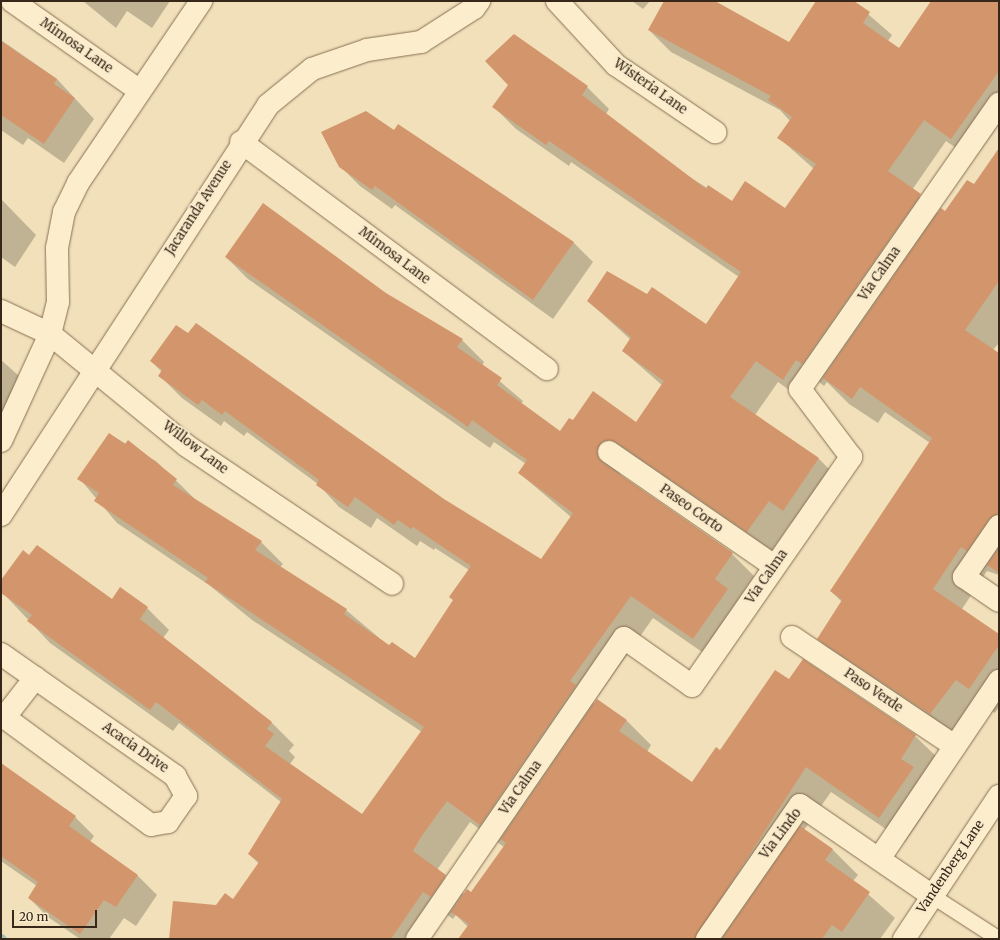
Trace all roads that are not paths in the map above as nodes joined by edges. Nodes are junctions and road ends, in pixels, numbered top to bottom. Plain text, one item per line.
1 (12, 1) edge
2 (201, 1) edge
3 (479, 1) edge
4 (557, 1) edge
5 (140, 91) junction
6 (999, 104) edge
7 (715, 132) dead end
8 (241, 142) junction
9 (1, 311) edge
10 (50, 334) junction
11 (95, 369) junction
12 (547, 369) dead end
13 (1, 441) edge
14 (609, 452) dead end
15 (1, 515) edge
16 (999, 526) edge
17 (774, 566) junction
18 (392, 584) dead end
19 (999, 601) edge
20 (792, 637) dead end
21 (1, 654) edge
22 (35, 678) junction
23 (999, 681) edge
24 (3, 716) edge
25 (955, 746) junction
26 (999, 796) edge
27 (879, 859) junction
28 (931, 895) junction
29 (417, 939) edge
30 (707, 939) edge
31 (904, 939) edge
32 (999, 939) edge

1 - 5 street, Mimosa Lane
2 - 5 street
3 - 8 street, Jacaranda Avenue
4 - 7 street, Wisteria Lane
5 - 10 street
6 - 17 street, Via Calma
8 - 11 street, Jacaranda Avenue
8 - 12 street, Mimosa Lane
9 - 10 street, Willow Lane
10 - 11 street, Willow Lane
10 - 13 street
11 - 15 street, Jacaranda Avenue
11 - 18 street, Willow Lane
14 - 17 street, Paseo Corto
16 - 19 street
17 - 29 street, Via Calma
20 - 25 street, Paso Verde
21 - 22 street, Acacia Drive
22 - 24 street
22 - 24 street, Acacia Drive
23 - 25 street
25 - 27 street
26 - 28 street, Vandenberg Lane
27 - 28 street, Via Lindo
27 - 30 street, Via Lindo
28 - 31 street, Vandenberg Lane
28 - 32 lane

